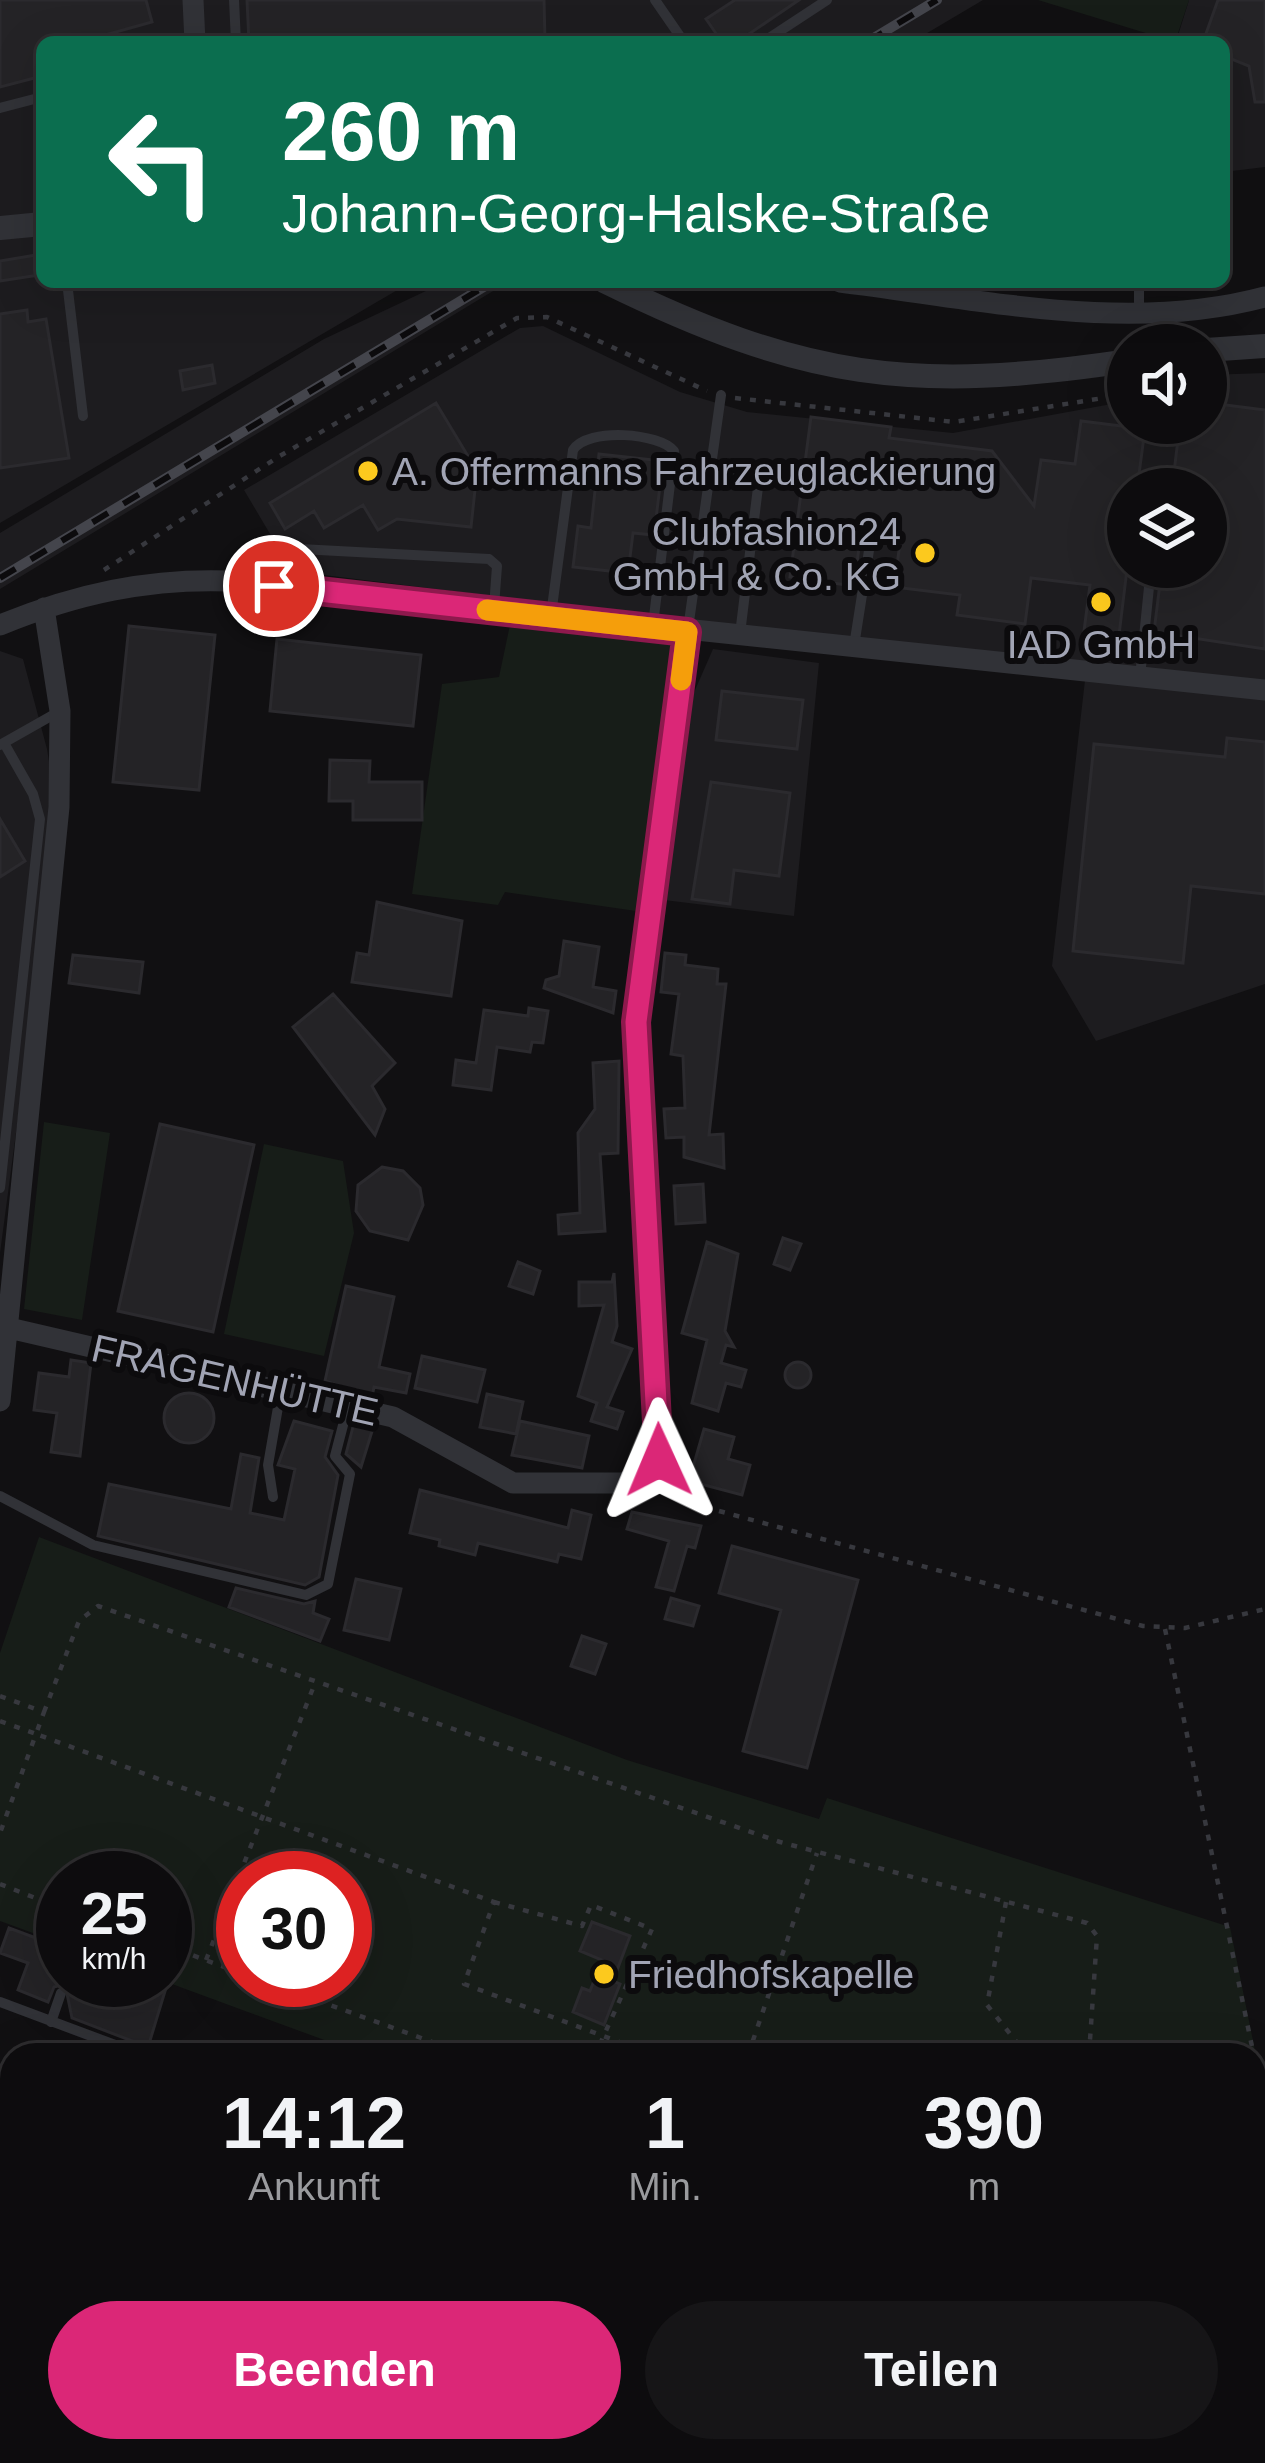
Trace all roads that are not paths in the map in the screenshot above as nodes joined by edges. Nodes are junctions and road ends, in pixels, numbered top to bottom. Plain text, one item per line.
1 (193, 0) edge
2 (234, 0) edge
3 (656, 0) edge
4 (827, 0) edge
5 (195, 36) edge
6 (236, 36) edge
7 (680, 36) edge
8 (772, 36) edge
9 (36, 99) edge
10 (0, 108) edge
11 (36, 225) edge
12 (0, 228) edge
13 (68, 288) edge
14 (619, 288) edge
15 (897, 288) edge
16 (1139, 288) edge
17 (1265, 297) edge
18 (1139, 314) junction
19 (1265, 346) edge
20 (1227, 349) edge
21 (1107, 363) edge
22 (721, 395) road end
23 (83, 416) dead end
24 (760, 471) dead end
25 (870, 544) dead end
26 (300, 549) dead end
27 (1148, 588) edge
28 (44, 608) junction
29 (494, 610) junction
30 (551, 617) junction
31 (0, 625) edge
32 (652, 628) junction
33 (687, 632) junction
34 (739, 638) junction
35 (854, 649) junction
36 (1141, 677) junction
37 (1265, 690) edge
38 (60, 711) junction
39 (2, 744) edge
40 (0, 1188) edge
41 (9, 1328) junction
42 (281, 1390) junction
43 (0, 1401) edge
44 (357, 1408) junction
45 (0, 1496) edge
46 (273, 1497) dead end
47 (0, 2002) edge
48 (56, 2007) edge
49 (51, 2022) junction
50 (109, 2043) edge

1 - 5 street
2 - 6 lane
3 - 7 lane
4 - 8 lane
9 - 10 lane
11 - 12 street
13 - 23 lane
14 - 21 street
15 - 18 street
16 - 18 lane
17 - 18 street
19 - 20 street
22 - 33 lane
24 - 34 lane
25 - 35 lane
26 - 29 lane
27 - 36 lane
28 - 29 street
28 - 31 street
28 - 38 street
29 - 30 street
30 - 32 street
30 - 32 lane
32 - 33 street
33 - 34 street
33 - 44 street, FRAGENHÜTTE
34 - 35 street
35 - 36 street
36 - 37 street
38 - 39 lane
38 - 41 street
39 - 40 lane
41 - 42 street, FRAGENHÜTTE
41 - 43 street
42 - 44 street, FRAGENHÜTTE
42 - 46 lane
44 - 45 lane
47 - 49 lane
48 - 49 lane
49 - 50 lane

